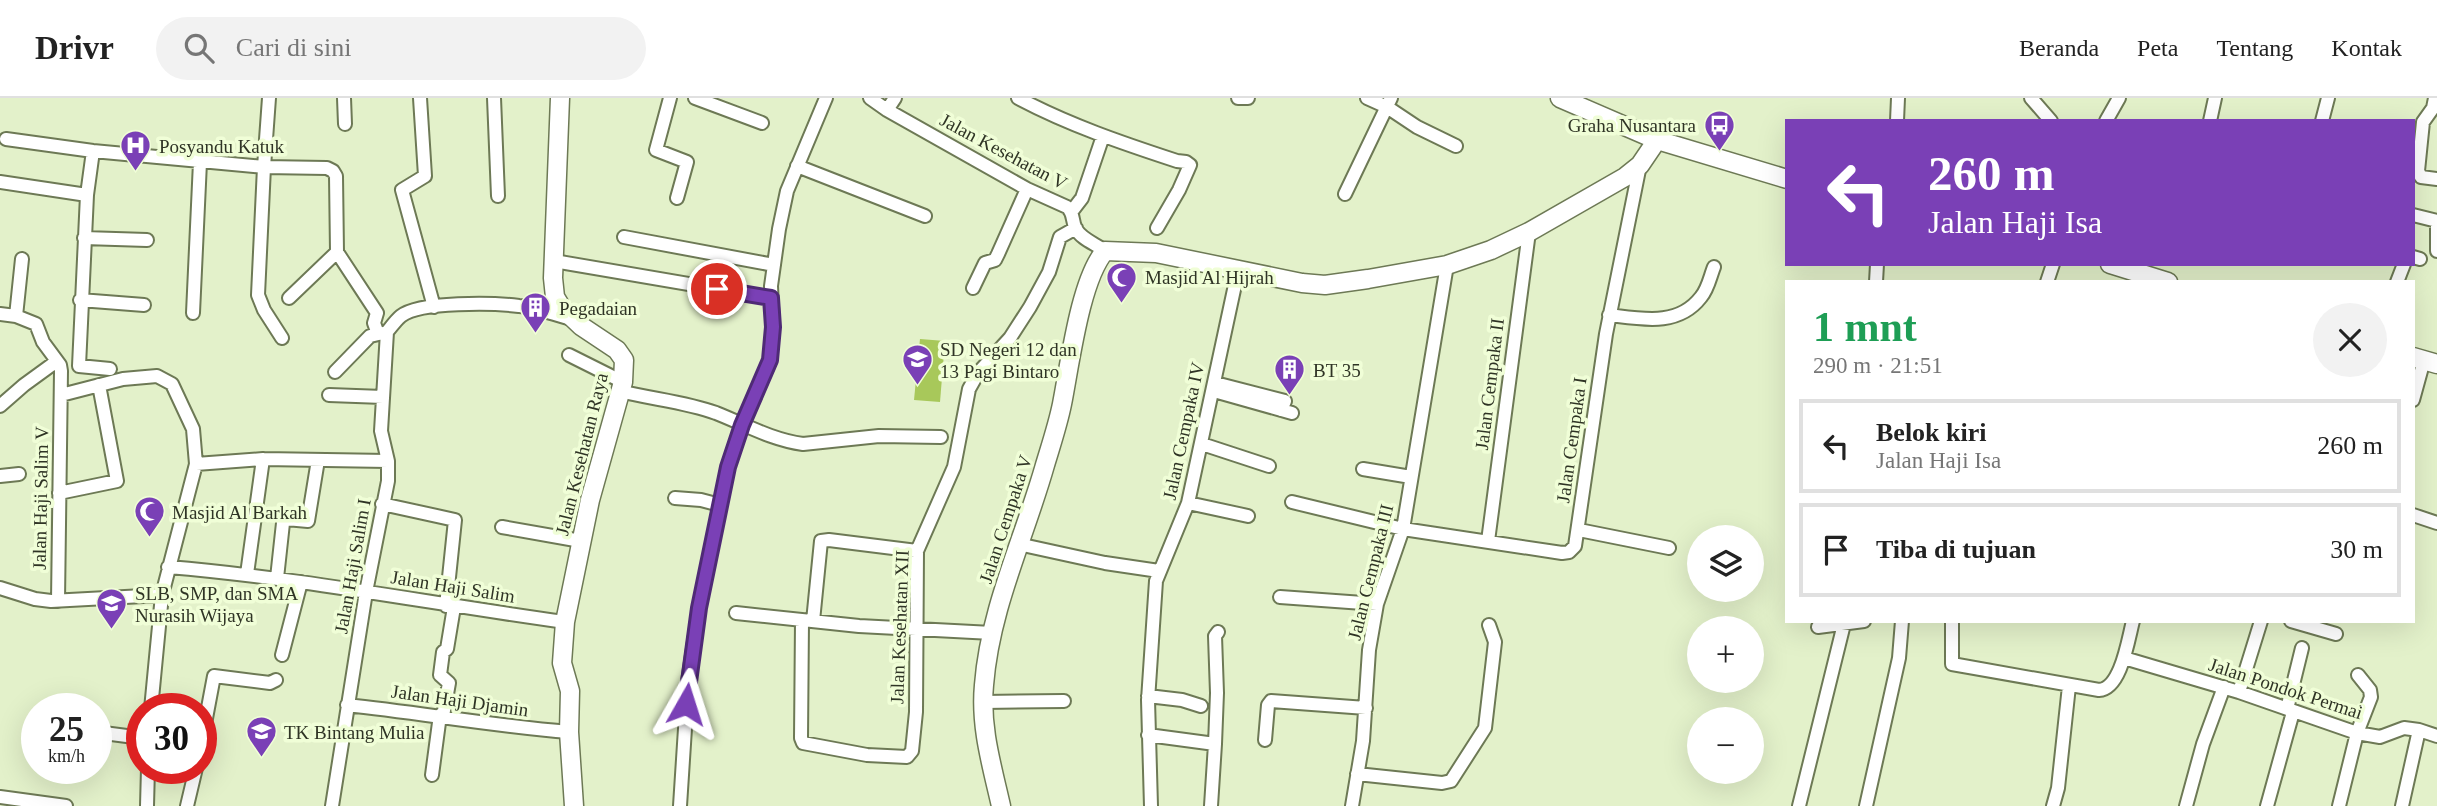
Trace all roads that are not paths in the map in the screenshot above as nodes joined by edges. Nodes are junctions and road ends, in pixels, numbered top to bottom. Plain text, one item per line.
1 (269, 98) edge
2 (344, 98) edge
3 (419, 98) edge
4 (494, 98) edge
5 (560, 98) edge
6 (670, 98) edge
7 (695, 98) edge
8 (826, 98) edge
9 (870, 98) edge
10 (895, 98) edge
11 (1018, 98) edge
12 (1238, 98) edge
13 (1248, 98) edge
14 (1367, 98) edge
15 (1560, 98) edge
16 (1898, 98) edge
17 (2031, 98) edge
18 (2119, 98) edge
19 (2215, 98) edge
20 (2328, 98) edge
21 (2435, 98) edge
22 (1389, 102) edge
23 (887, 110) junction
24 (1897, 119) edge
25 (2048, 119) edge
26 (2107, 119) edge
27 (2210, 119) edge
28 (2323, 119) edge
29 (762, 123) dead end
30 (345, 124) dead end
31 (1103, 136) junction
32 (6, 138) dead end
33 (1657, 140) junction
34 (1456, 146) dead end
35 (93, 151) junction
36 (200, 162) junction
37 (1640, 165) junction
38 (797, 166) junction
39 (264, 167) junction
40 (1785, 178) edge
41 (2437, 179) edge
42 (0, 182) edge
43 (1027, 189) junction
44 (1345, 194) dead end
45 (87, 195) junction
46 (498, 196) dead end
47 (677, 198) dead end
48 (1072, 211) junction
49 (925, 216) dead end
50 (2415, 216) edge
51 (2437, 221) edge
52 (1157, 228) dead end
53 (1076, 229) junction
54 (1528, 232) junction
55 (624, 237) dead end
56 (84, 238) junction
57 (147, 240) dead end
58 (1105, 251) junction
59 (2437, 251) edge
60 (337, 252) junction
61 (22, 259) dead end
62 (554, 261) junction
63 (774, 265) junction
64 (1447, 265) junction
65 (2116, 266) edge
66 (1714, 267) dead end
67 (1238, 271) junction
68 (2137, 273) edge
69 (2161, 280) edge
70 (974, 288) dead end
71 (289, 298) dead end
72 (771, 298) junction
73 (80, 300) junction
74 (144, 305) dead end
75 (434, 307) junction
76 (193, 313) dead end
77 (0, 314) edge
78 (1609, 315) junction
79 (16, 316) junction
80 (574, 320) junction
81 (383, 333) junction
82 (282, 338) dead end
83 (569, 355) dead end
84 (2425, 360) edge
85 (57, 361) junction
86 (110, 369) dead end
87 (335, 372) dead end
88 (99, 385) junction
89 (621, 386) junction
90 (1214, 387) junction
91 (2415, 393) edge
92 (61, 395) junction
93 (329, 395) dead end
94 (383, 397) junction
95 (0, 406) edge
96 (1287, 412) dead end
97 (742, 425) junction
98 (941, 437) dead end
99 (1202, 444) junction
100 (263, 459) junction
101 (318, 460) junction
102 (388, 461) junction
103 (196, 464) junction
104 (1269, 466) dead end
105 (1363, 469) dead end
106 (19, 474) dead end
107 (0, 476) edge
108 (1411, 477) junction
109 (59, 493) junction
110 (675, 498) dead end
111 (1292, 502) dead end
112 (1188, 503) junction
113 (382, 504) junction
114 (720, 505) junction
115 (1248, 516) dead end
116 (2415, 516) edge
117 (2437, 523) edge
118 (502, 527) dead end
119 (1403, 529) junction
120 (1579, 530) junction
121 (581, 541) junction
122 (1488, 541) junction
123 (1018, 544) junction
124 (1669, 548) dead end
125 (917, 551) junction
126 (168, 567) junction
127 (1159, 571) junction
128 (247, 574) junction
129 (277, 578) junction
130 (301, 582) junction
131 (0, 588) edge
132 (366, 592) junction
133 (162, 595) junction
134 (1280, 597) dead end
135 (58, 601) junction
136 (1377, 604) junction
137 (450, 606) junction
138 (736, 613) dead end
139 (807, 621) junction
140 (565, 622) junction
141 (1851, 623) edge
142 (1902, 623) edge
143 (1952, 623) edge
144 (2133, 623) edge
145 (2260, 623) edge
146 (2298, 623) edge
147 (1844, 624) junction
148 (1489, 625) dead end
149 (1818, 627) dead end
150 (918, 630) junction
151 (1218, 632) dead end
152 (992, 633) junction
153 (2336, 634) dead end
154 (2302, 649) dead end
155 (282, 655) dead end
156 (2124, 658) junction
157 (2358, 676) dead end
158 (276, 680) dead end
159 (2069, 686) junction
160 (2224, 687) junction
161 (2239, 692) junction
162 (152, 693) edge
163 (211, 693) edge
164 (1148, 695) junction
165 (1065, 701) dead end
166 (983, 702) junction
167 (347, 705) junction
168 (1201, 706) dead end
169 (1366, 708) junction
170 (2290, 710) junction
171 (442, 716) junction
172 (2419, 730) junction
173 (569, 732) junction
174 (2357, 733) junction
175 (1148, 735) junction
176 (2437, 736) edge
177 (1265, 740) dead end
178 (1215, 744) junction
179 (1357, 774) junction
180 (432, 775) dead end
181 (148, 784) edge
182 (192, 784) edge
183 (0, 797) edge
184 (66, 806) edge
185 (147, 806) edge
186 (187, 806) edge
187 (332, 806) edge
188 (574, 806) edge
189 (680, 806) edge
190 (1001, 806) edge
191 (1152, 806) edge
192 (1211, 806) edge
193 (1352, 806) edge
194 (1799, 806) edge
195 (1866, 806) edge
196 (2053, 806) edge
197 (2186, 806) edge
198 (2267, 806) edge
199 (2339, 806) edge
200 (2402, 806) edge

1 - 39 street
2 - 30 street
3 - 75 street
4 - 46 street
5 - 62 street, Jalan Kesehatan Raya
6 - 47 street
7 - 29 street
8 - 38 street
9 - 23 street, Jalan Kesehatan V
10 - 23 street
11 - 31 street
12 - 13 street
14 - 22 street
15 - 33 street
16 - 24 street
17 - 25 street
18 - 26 street
19 - 27 street
20 - 28 street
21 - 41 street
22 - 34 street
22 - 44 street
23 - 43 street, Jalan Kesehatan V
31 - 48 street
31 - 52 street
32 - 35 street
33 - 37 street
33 - 40 street
35 - 36 street
35 - 45 street
36 - 39 street
36 - 76 street
37 - 54 street
37 - 78 street, Jalan Cempaka I
38 - 49 street
38 - 63 street
39 - 60 street
39 - 82 street
42 - 45 street
43 - 48 street, Jalan Kesehatan V
43 - 70 street
45 - 56 street
48 - 53 street, Jalan Kesehatan V
50 - 51 street
51 - 59 street
53 - 58 street
53 - 125 street, Jalan Kesehatan XII
54 - 64 street
54 - 122 street, Jalan Cempaka II
55 - 63 street
56 - 57 street
56 - 73 street
58 - 67 street
58 - 123 street, Jalan Cempaka V
60 - 71 street
60 - 81 street, Jalan Haji Salim I
61 - 79 street
62 - 72 street
62 - 80 street, Jalan Kesehatan Raya
63 - 72 street
64 - 67 street
64 - 108 street, Jalan Cempaka III
65 - 68 street
66 - 78 street
67 - 90 street, Jalan Cempaka IV
68 - 69 street
72 - 97 street
73 - 74 street
73 - 86 street
75 - 80 street
75 - 81 street
77 - 79 street
78 - 120 street, Jalan Cempaka I
79 - 85 street
80 - 89 street, Jalan Kesehatan Raya
81 - 87 street
81 - 94 street, Jalan Haji Salim I
83 - 89 street
84 - 91 street
85 - 92 street, Jalan Haji Salim V
85 - 95 street
88 - 92 street
88 - 103 street
88 - 109 street
89 - 97 street
89 - 121 street, Jalan Kesehatan Raya
90 - 96 street
90 - 99 street, Jalan Cempaka IV
92 - 109 street, Jalan Haji Salim V
93 - 94 street
94 - 102 street, Jalan Haji Salim I
97 - 98 street
97 - 114 street
99 - 104 street
99 - 112 street, Jalan Cempaka IV
100 - 101 street
100 - 103 street
100 - 128 street
101 - 102 street
101 - 129 street
102 - 113 street, Jalan Haji Salim I
103 - 126 street
105 - 108 street
106 - 107 street
108 - 119 street, Jalan Cempaka III
109 - 135 street, Jalan Haji Salim V
110 - 114 street
111 - 119 street, Jalan Cempaka I
112 - 115 street
112 - 127 street, Jalan Cempaka IV
113 - 132 street, Jalan Haji Salim I
113 - 137 street
114 - 189 street
116 - 117 street
118 - 121 street
119 - 122 street, Jalan Cempaka I
119 - 136 street, Jalan Cempaka III
120 - 122 street, Jalan Cempaka I
120 - 124 street
121 - 140 street, Jalan Kesehatan Raya
123 - 127 street
123 - 152 street, Jalan Cempaka V
125 - 139 street
125 - 150 street, Jalan Kesehatan XII
126 - 128 street, Jalan Haji Salim
126 - 133 street
127 - 164 street, Jalan Cempaka IV
128 - 129 street, Jalan Haji Salim
129 - 130 street, Jalan Haji Salim
130 - 132 street, Jalan Haji Salim
130 - 155 street
131 - 135 street
132 - 137 street, Jalan Haji Salim
132 - 167 street, Jalan Haji Salim I
133 - 135 street
133 - 162 street
134 - 136 street
136 - 169 street, Jalan Cempaka III
137 - 140 street, Jalan Haji Salim
137 - 171 street
138 - 139 street
139 - 150 street
139 - 150 street, Jalan Kesehatan XII
140 - 173 street, Jalan Kesehatan Raya
141 - 147 street
142 - 195 street
143 - 159 street
144 - 156 street
145 - 161 street
146 - 153 street
147 - 149 street
147 - 194 street
148 - 179 street
150 - 152 street
151 - 178 street
152 - 166 street, Jalan Cempaka V
154 - 170 street
156 - 159 street
156 - 160 street, Jalan Pondok Permai
157 - 174 street
158 - 163 street
159 - 196 street
160 - 161 street, Jalan Pondok Permai
160 - 197 street
161 - 170 street, Jalan Pondok Permai
164 - 168 street
164 - 175 street, Jalan Cempaka IV
165 - 166 street
166 - 190 street, Jalan Cempaka V
167 - 171 street, Jalan Haji Djamin
167 - 187 street, Jalan Haji Salim I
169 - 177 street
169 - 179 street, Jalan Cempaka III
170 - 174 street, Jalan Pondok Permai
170 - 198 street
171 - 173 street, Jalan Haji Djamin
171 - 180 street
172 - 174 street, Jalan Pondok Permai
172 - 176 street, Jalan Pondok Permai
172 - 200 street
173 - 188 street, Jalan Kesehatan Raya
174 - 199 street
175 - 178 street
175 - 191 street, Jalan Cempaka IV
178 - 192 street
179 - 193 street, Jalan Cempaka III
181 - 185 street
182 - 186 street
183 - 184 street

